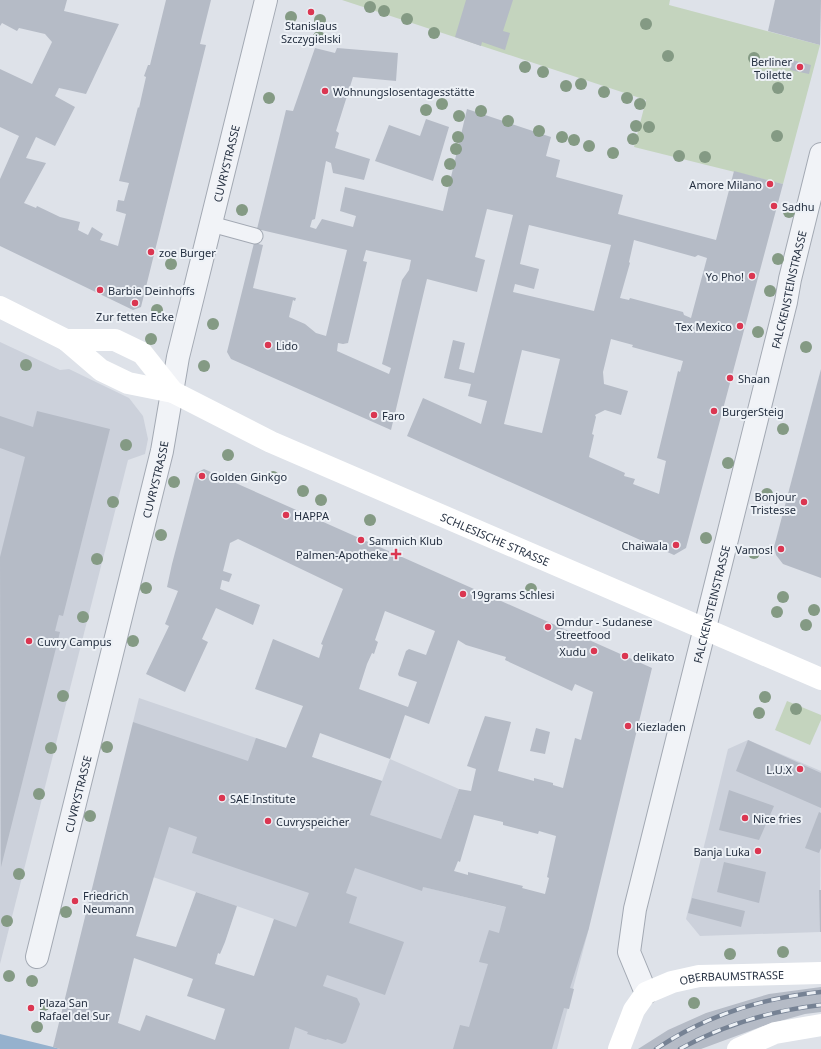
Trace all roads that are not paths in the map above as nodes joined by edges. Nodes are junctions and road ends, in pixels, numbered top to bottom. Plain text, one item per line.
1 (266, 0) edge
2 (821, 154) edge
3 (211, 224) junction
4 (255, 236) dead end
5 (0, 307) edge
6 (66, 340) junction
7 (173, 392) junction
8 (706, 630) junction
9 (821, 679) edge
10 (37, 957) dead end
11 (821, 972) edge
12 (646, 993) junction
13 (821, 1025) edge
14 (619, 1049) edge
15 (738, 1049) edge

1 - 3 street, CUVRYSTRASSE
2 - 8 street, FALCKENSTEINSTRASSE
3 - 4 lane
3 - 7 street, CUVRYSTRASSE
5 - 6 main road, SCHLESISCHE STRASSE
6 - 7 main road, SCHLESISCHE STRASSE
6 - 7 main road, SCHLESISCHE STRASSE
7 - 8 main road, SCHLESISCHE STRASSE
7 - 10 street, CUVRYSTRASSE
8 - 9 main road, SCHLESISCHE STRASSE
8 - 12 street, FALCKENSTEINSTRASSE
11 - 12 main road, OBERBAUMSTRASSE
12 - 14 main road
13 - 15 main road

